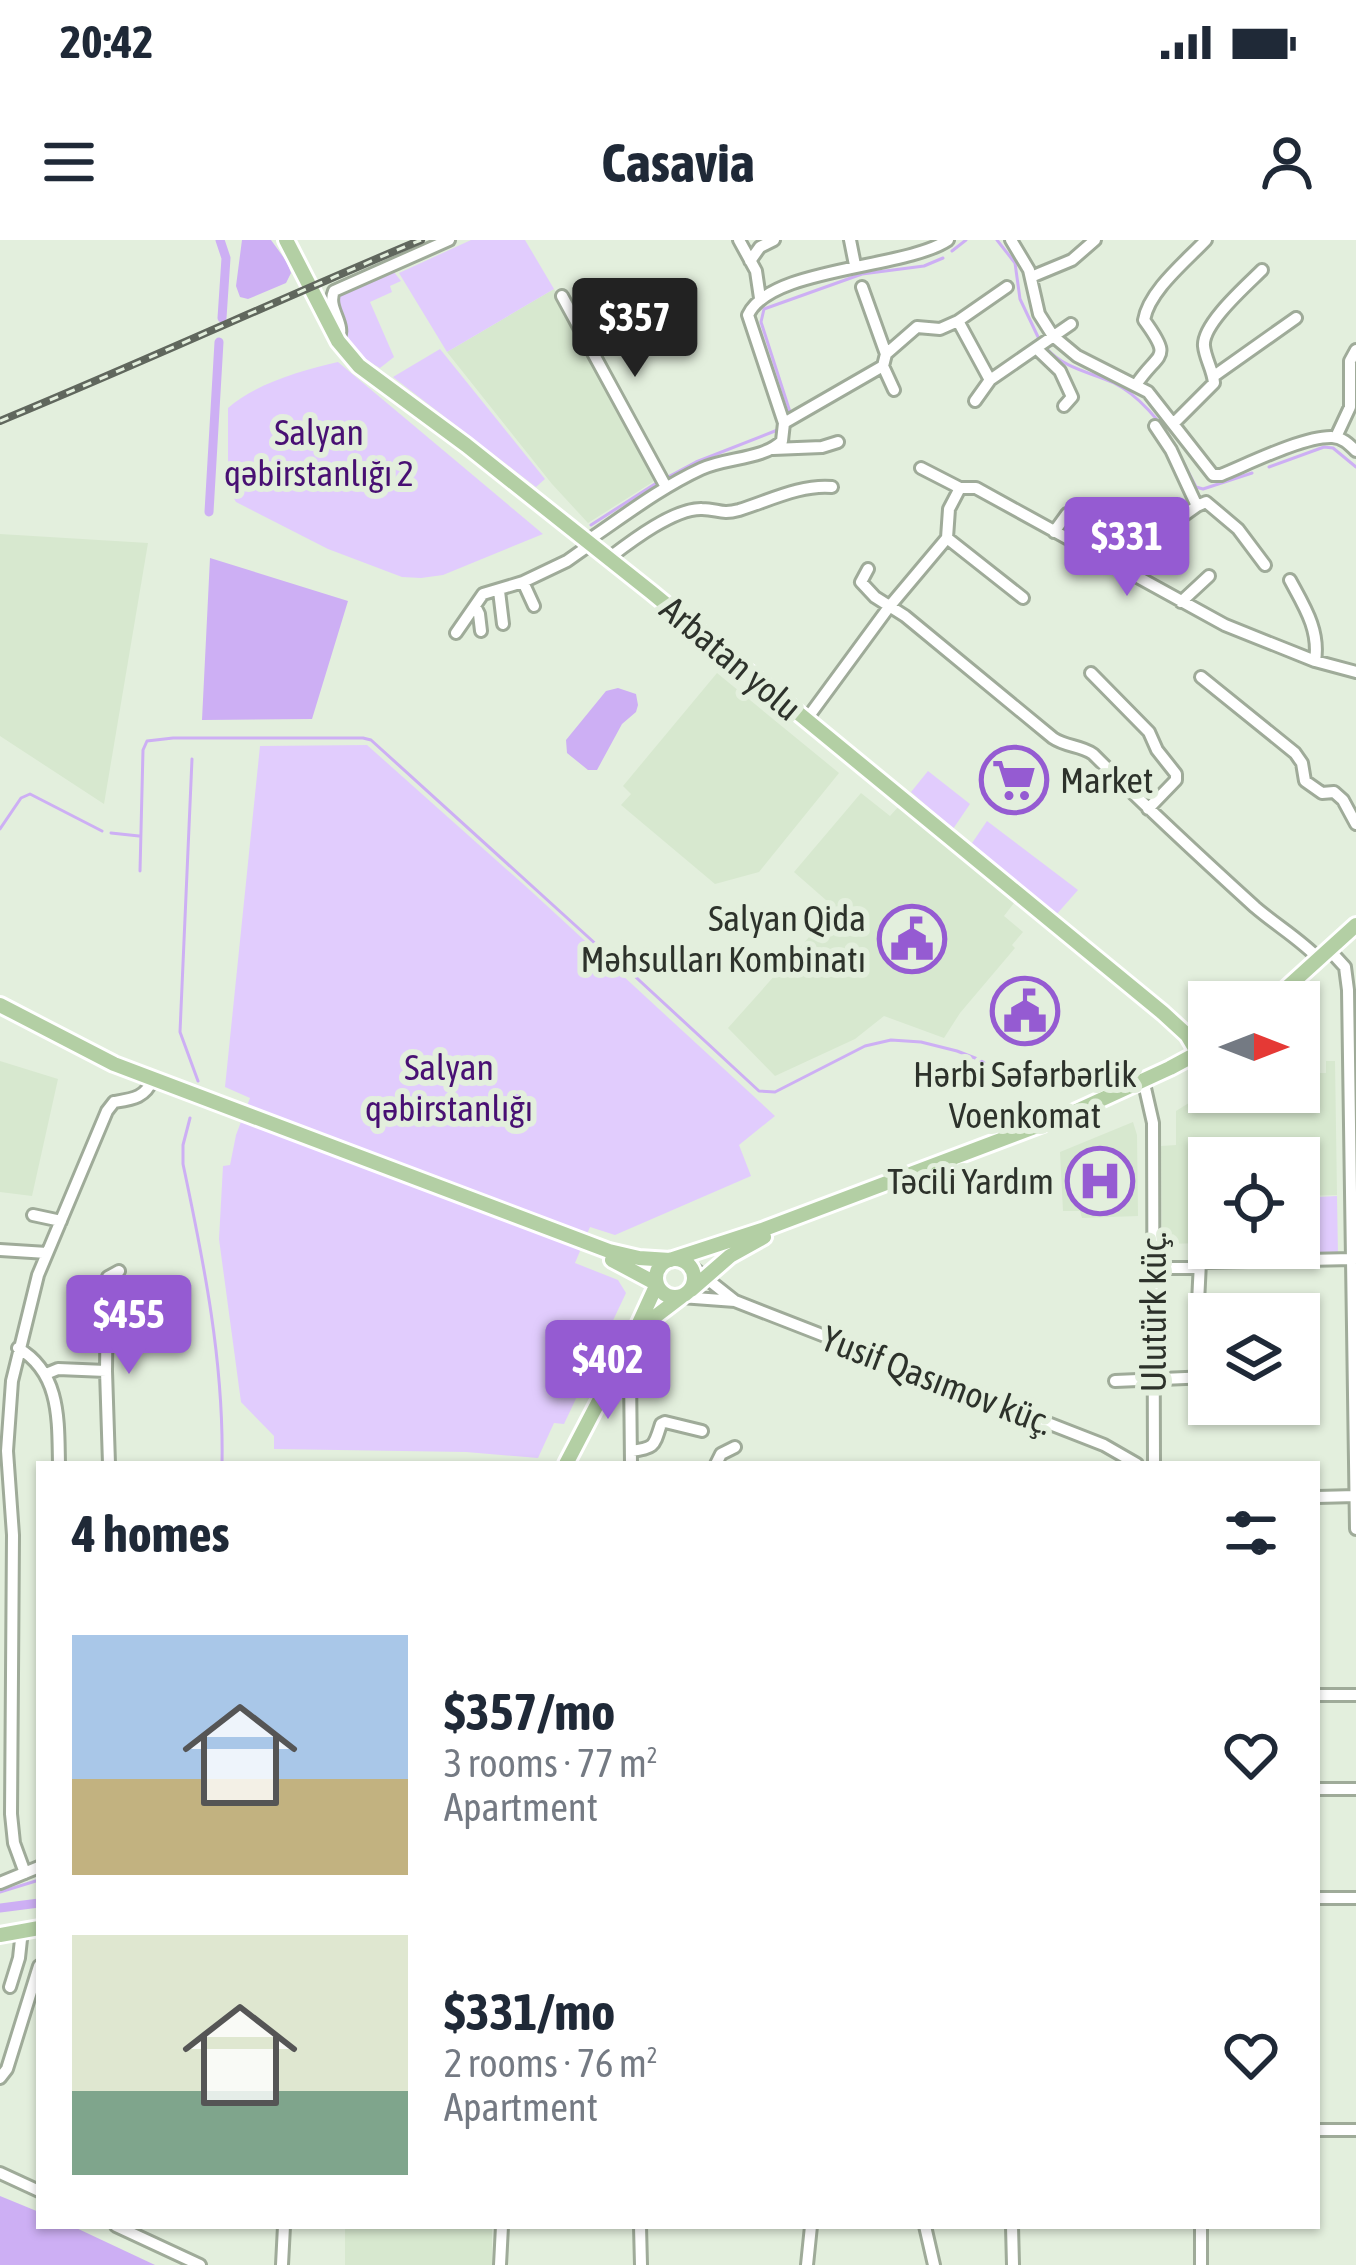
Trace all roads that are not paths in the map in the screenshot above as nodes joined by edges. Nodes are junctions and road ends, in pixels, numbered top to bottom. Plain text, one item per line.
1 (286, 240) edge
2 (449, 240) edge
3 (739, 240) edge
4 (774, 240) edge
5 (850, 240) edge
6 (1012, 240) edge
7 (1095, 240) edge
8 (1206, 240) edge
9 (939, 243) edge
10 (951, 260) dead end
11 (751, 261) junction
12 (855, 266) junction
13 (1262, 269) dead end
14 (1031, 277) junction
15 (862, 287) dead end
16 (1007, 287) dead end
17 (562, 296) dead end
18 (760, 298) junction
19 (1296, 317) dead end
20 (958, 321) junction
21 (1071, 324) dead end
22 (1053, 336) junction
23 (338, 341) junction
24 (1036, 349) junction
25 (1356, 350) edge
26 (885, 360) junction
27 (1214, 376) junction
28 (990, 380) junction
29 (1136, 385) junction
30 (894, 390) dead end
31 (975, 401) dead end
32 (1064, 406) dead end
33 (784, 423) junction
34 (1173, 424) junction
35 (1155, 426) dead end
36 (1336, 436) junction
37 (838, 442) dead end
38 (1353, 444) edge
39 (773, 449) junction
40 (921, 468) dead end
41 (666, 487) junction
42 (832, 487) dead end
43 (960, 488) junction
44 (1198, 506) junction
45 (1089, 509) dead end
46 (1067, 514) dead end
47 (1054, 532) junction
48 (947, 538) junction
49 (589, 543) junction
50 (609, 558) junction
51 (1116, 560) junction
52 (1265, 565) dead end
53 (868, 569) dead end
54 (1209, 575) dead end
55 (1290, 580) dead end
56 (523, 582) junction
57 (499, 591) junction
58 (1023, 598) dead end
59 (1181, 602) junction
60 (475, 606) junction
61 (535, 606) dead end
62 (889, 607) junction
63 (503, 624) dead end
64 (481, 631) dead end
65 (456, 633) dead end
66 (1315, 661) junction
67 (1356, 672) edge
68 (1090, 673) dead end
69 (1201, 677) dead end
70 (806, 720) junction
71 (1356, 789) edge
72 (1343, 800) junction
73 (1148, 809) junction
74 (1356, 824) edge
75 (1356, 925) edge
76 (1356, 934) edge
77 (1339, 963) edge
78 (1308, 981) edge
79 (1313, 981) edge
80 (0, 1005) edge
81 (0, 1014) edge
82 (1188, 1036) edge
83 (1188, 1061) edge
84 (1188, 1063) edge
85 (152, 1083) junction
86 (1145, 1088) junction
87 (33, 1215) dead end
88 (61, 1221) junction
89 (0, 1250) edge
90 (47, 1253) junction
91 (670, 1260) junction
92 (687, 1263) junction
93 (1320, 1263) edge
94 (1354, 1263) edge
95 (1152, 1268) junction
96 (1188, 1268) edge
97 (119, 1271) dead end
98 (705, 1277) junction
99 (657, 1284) junction
100 (686, 1293) junction
101 (735, 1301) junction
102 (634, 1332) junction
103 (18, 1348) junction
104 (619, 1361) junction
105 (106, 1371) junction
106 (46, 1374) junction
107 (1188, 1379) edge
108 (1115, 1381) dead end
109 (1154, 1381) junction
110 (4, 1420) edge
111 (702, 1431) dead end
112 (736, 1447) dead end
113 (631, 1458) edge
114 (59, 1461) edge
115 (109, 1461) edge
116 (568, 1461) edge
117 (718, 1461) edge
118 (1132, 1461) edge
119 (1154, 1461) edge
120 (1356, 1496) edge
121 (1320, 1497) edge
122 (1356, 1529) edge
123 (1320, 1695) edge
124 (1356, 1695) edge
125 (1320, 1789) edge
126 (1356, 1790) edge
127 (36, 1868) edge
128 (25, 1874) junction
129 (0, 1882) edge
130 (1320, 1898) edge
131 (1356, 1898) edge
132 (36, 1928) edge
133 (22, 1930) junction
134 (0, 1935) edge
135 (36, 1976) edge
136 (10, 1987) dead end
137 (0, 2078) edge
138 (1320, 2130) edge
139 (1356, 2130) edge
140 (0, 2173) edge
141 (36, 2190) edge
142 (122, 2229) edge
143 (284, 2229) edge
144 (502, 2229) edge
145 (640, 2229) edge
146 (811, 2229) edge
147 (926, 2229) edge
148 (1012, 2229) edge
149 (1201, 2229) edge
150 (200, 2265) edge
151 (282, 2265) edge
152 (500, 2265) edge
153 (640, 2265) edge
154 (807, 2265) edge
155 (934, 2265) edge
156 (1013, 2265) edge
157 (1201, 2265) edge

1 - 23 main road, Arbatan yolu
2 - 23 street
3 - 11 street
4 - 11 street
5 - 12 street
6 - 14 street
7 - 14 street
8 - 29 street
9 - 10 street
9 - 12 street
11 - 18 street
12 - 18 street
13 - 27 street
14 - 22 street
15 - 26 street
16 - 20 street
17 - 41 street
18 - 33 street
19 - 27 street
20 - 26 street
20 - 28 street
21 - 22 street
22 - 24 street
22 - 29 street
23 - 49 main road, Arbatan yolu
24 - 28 street
24 - 32 street
25 - 36 street
26 - 30 street
26 - 33 street
27 - 34 street
28 - 31 street
29 - 34 street
33 - 39 street
34 - 36 street
35 - 44 street
36 - 38 street
37 - 39 street
39 - 41 street
40 - 43 street
41 - 49 street
42 - 50 street
43 - 47 street
43 - 48 street
44 - 51 street
44 - 52 street
45 - 51 street
46 - 47 street
47 - 51 street
48 - 58 street
48 - 62 street
49 - 50 main road, Arbatan yolu
49 - 56 street
50 - 70 main road, Arbatan yolu
51 - 59 street
53 - 62 street
54 - 59 street
55 - 66 street
56 - 57 street
56 - 61 street
57 - 60 street
57 - 63 street
59 - 66 street
60 - 64 street
60 - 65 street
62 - 70 street
62 - 73 street
66 - 67 street
68 - 73 street
69 - 72 street
70 - 82 main road, Arbatan yolu
71 - 72 street
72 - 74 street
73 - 77 street
75 - 77 main road
76 - 77 main road
77 - 78 main road
77 - 79 main road
77 - 94 street
80 - 85 main road
81 - 85 main road
83 - 91 main road
84 - 86 main road
85 - 88 street
85 - 91 main road
85 - 99 main road
86 - 95 street, Ulutürk küç.
86 - 98 main road
87 - 88 street
88 - 90 street
89 - 90 street
90 - 103 street
91 - 92 main road
91 - 99 main road
92 - 98 street
92 - 100 main road
93 - 94 street
94 - 120 street
95 - 96 street
95 - 109 street, Ulutürk küç.
97 - 105 street
98 - 100 main road
98 - 101 street
99 - 100 main road
99 - 102 main road
100 - 101 street
100 - 102 main road
101 - 118 street, Yusif Qasımov küç.
102 - 104 main road
103 - 106 street
103 - 110 street
104 - 113 street
104 - 116 main road
105 - 106 street
105 - 115 street
106 - 114 street
107 - 109 street
108 - 109 street
109 - 119 street, Ulutürk küç.
110 - 128 street
111 - 113 street
112 - 117 street
120 - 121 street
120 - 122 street
123 - 124 street
125 - 126 street
127 - 128 street
128 - 129 street
130 - 131 street
132 - 133 main road
133 - 134 main road
133 - 136 street
135 - 137 street
138 - 139 street
140 - 141 street
142 - 150 street
143 - 151 street
144 - 152 street
145 - 153 street
146 - 154 street
147 - 155 street
148 - 156 street
149 - 157 street

